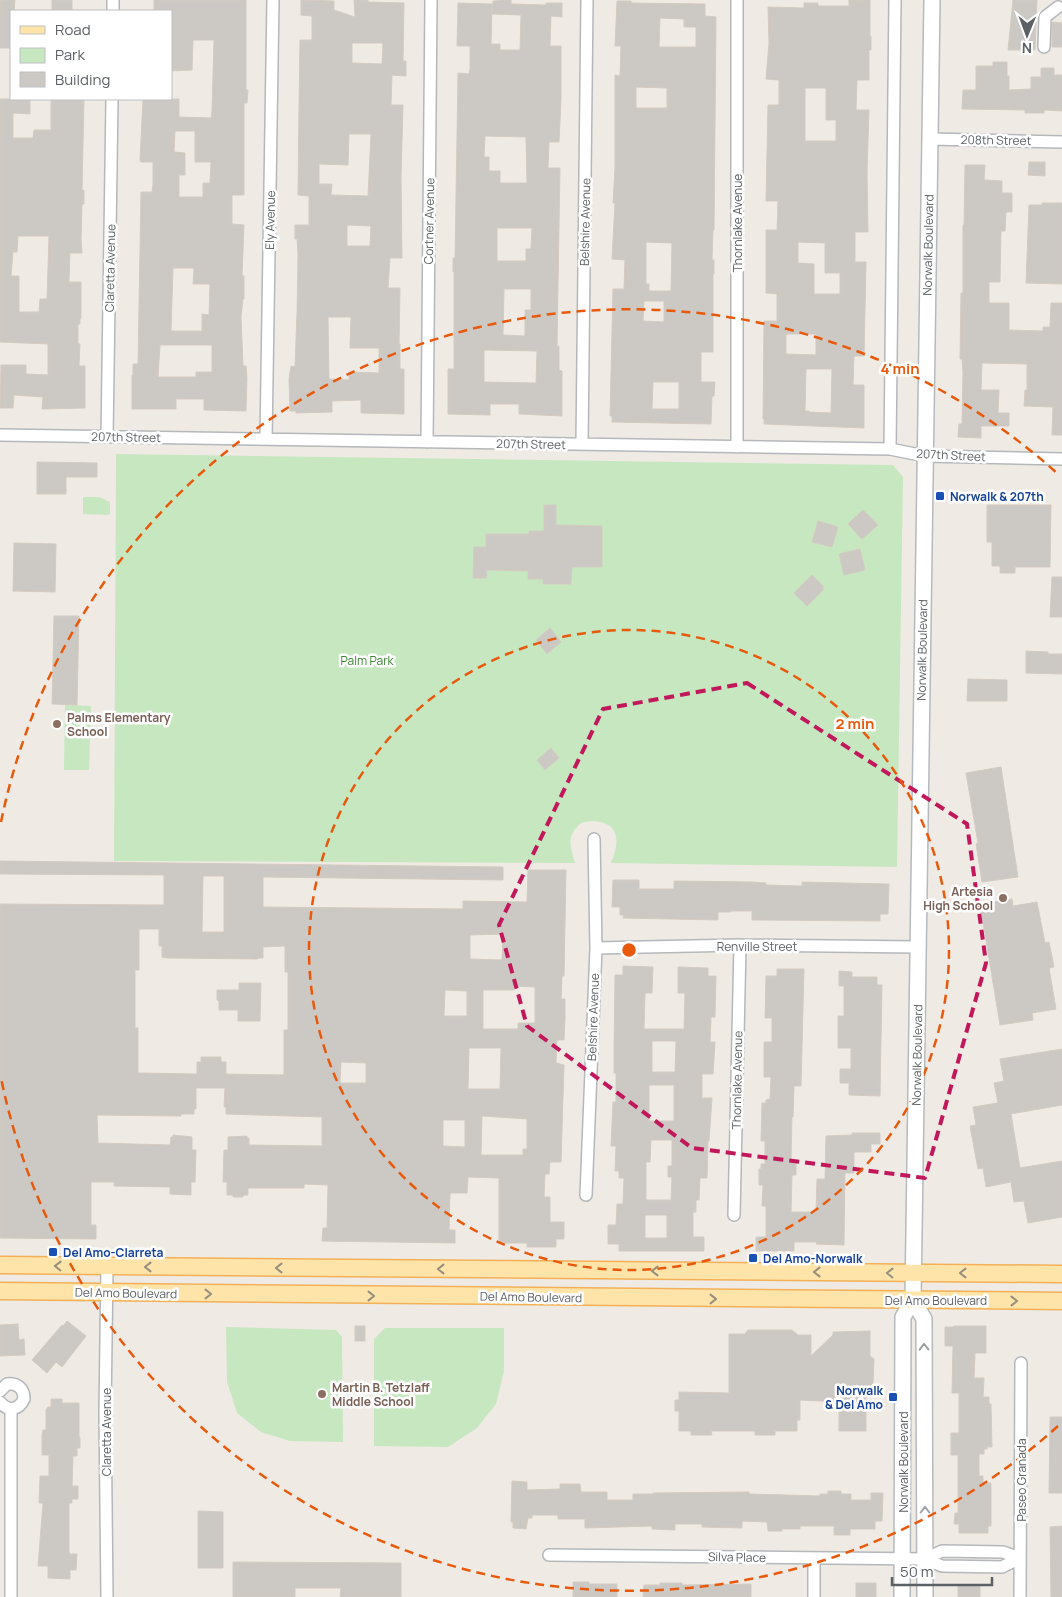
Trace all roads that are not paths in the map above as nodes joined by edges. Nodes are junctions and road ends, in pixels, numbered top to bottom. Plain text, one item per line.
1 (272, 0) edge
2 (431, 0) edge
3 (587, 0) edge
4 (737, 0) edge
5 (895, 0) edge
6 (932, 0) edge
7 (1060, 6) edge
8 (1044, 47) dead end
9 (112, 100) edge
10 (930, 139) junction
11 (1062, 142) edge
12 (0, 435) edge
13 (108, 437) junction
14 (266, 439) junction
15 (427, 442) junction
16 (582, 444) junction
17 (737, 447) junction
18 (890, 449) junction
19 (925, 456) junction
20 (1062, 459) edge
21 (594, 839) dead end
22 (740, 945) junction
23 (918, 947) junction
24 (596, 948) junction
25 (586, 1195) dead end
26 (734, 1215) dead end
27 (0, 1265) edge
28 (107, 1266) junction
29 (490, 1269) junction
30 (913, 1273) junction
31 (1062, 1274) edge
32 (0, 1292) edge
33 (107, 1293) junction
34 (490, 1297) junction
35 (913, 1300) junction
36 (1062, 1301) edge
37 (1022, 1363) dead end
38 (0, 1391) edge
39 (0, 1402) edge
40 (11, 1409) junction
41 (549, 1555) dead end
42 (814, 1558) junction
43 (902, 1558) junction
44 (1020, 1558) junction
45 (925, 1559) junction
46 (11, 1597) edge
47 (107, 1597) edge
48 (814, 1597) edge
49 (902, 1597) edge
50 (925, 1597) edge
51 (1020, 1597) edge

1 - 14 street, Ely Avenue
2 - 15 street, Cortner Avenue
3 - 16 street, Belshire Avenue
4 - 17 street, Thornlake Avenue
5 - 18 street
6 - 10 main road, Norwalk Boulevard
7 - 8 street
9 - 13 street, Claretta Avenue
10 - 11 street, 208th Street
10 - 19 main road, Norwalk Boulevard
12 - 13 street, 207th Street
13 - 14 street, 207th Street
14 - 15 street, 207th Street
15 - 16 street, 207th Street
16 - 17 street, 207th Street
17 - 18 street, 207th Street
18 - 19 street, 207th Street
19 - 20 street, 207th Street
19 - 23 main road, Norwalk Boulevard
21 - 24 street, Belshire Avenue
22 - 23 street, Renville Street
22 - 24 street, Renville Street
22 - 26 street, Thornlake Avenue
23 - 30 main road, Norwalk Boulevard
24 - 25 street, Belshire Avenue
28 -> 27 main road
29 -> 28 main road
28 - 33 street, Claretta Avenue
30 -> 29 main road
29 - 34 main road
31 -> 30 main road
30 - 35 main road, Norwalk Boulevard
32 - 33 main road, Del Amo Boulevard
33 -> 34 main road, Del Amo Boulevard
33 - 47 street, Claretta Avenue
34 -> 35 main road, Del Amo Boulevard
35 -> 36 main road, Del Amo Boulevard
35 - 43 main road, Norwalk Boulevard
45 -> 35 main road, Norwalk Boulevard
37 - 44 street, Paseo Granada
38 - 40 street
39 - 40 street
40 - 46 street
41 - 42 street, Silva Place
42 - 43 street, Silva Place
42 - 48 street
43 - 45 street, Silva Place
43 - 49 main road, Norwalk Boulevard
44 - 45 street, Silva Place
44 - 51 street, Paseo Granada
45 - 50 main road, Norwalk Boulevard

